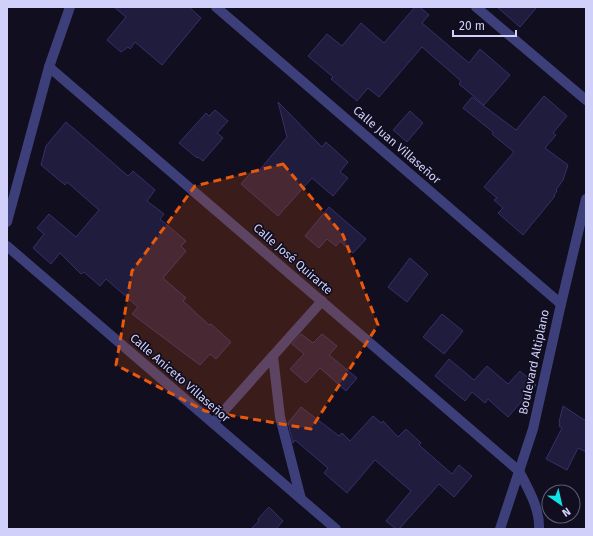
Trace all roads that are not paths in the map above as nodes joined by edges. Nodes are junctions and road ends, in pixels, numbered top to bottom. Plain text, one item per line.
1 (70, 7) edge
2 (216, 7) edge
3 (476, 7) edge
4 (49, 67) junction
5 (586, 100) edge
6 (586, 199) edge
7 (7, 222) edge
8 (7, 246) edge
9 (322, 301) junction
10 (560, 304) junction
11 (273, 356) junction
12 (213, 423) junction
13 (519, 471) junction
14 (301, 498) junction
15 (336, 529) edge
16 (500, 529) edge
17 (539, 529) edge

1 - 4 street
2 - 10 street, Calle Juan Villaseñor
3 - 5 street
4 - 7 street
4 - 9 street, Calle José Quirarte
6 - 10 street, Boulevard Altiplano
8 - 12 street, Calle Aniceto Villaseñor
9 - 11 street
9 - 13 street, Calle José Quirarte
10 - 13 street, Boulevard Altiplano
11 - 12 street
11 - 14 street
12 - 14 street, Calle Aniceto Villaseñor
13 - 16 street, Boulevard Altiplano
13 - 17 street
14 - 15 street, Calle Aniceto Villaseñor

